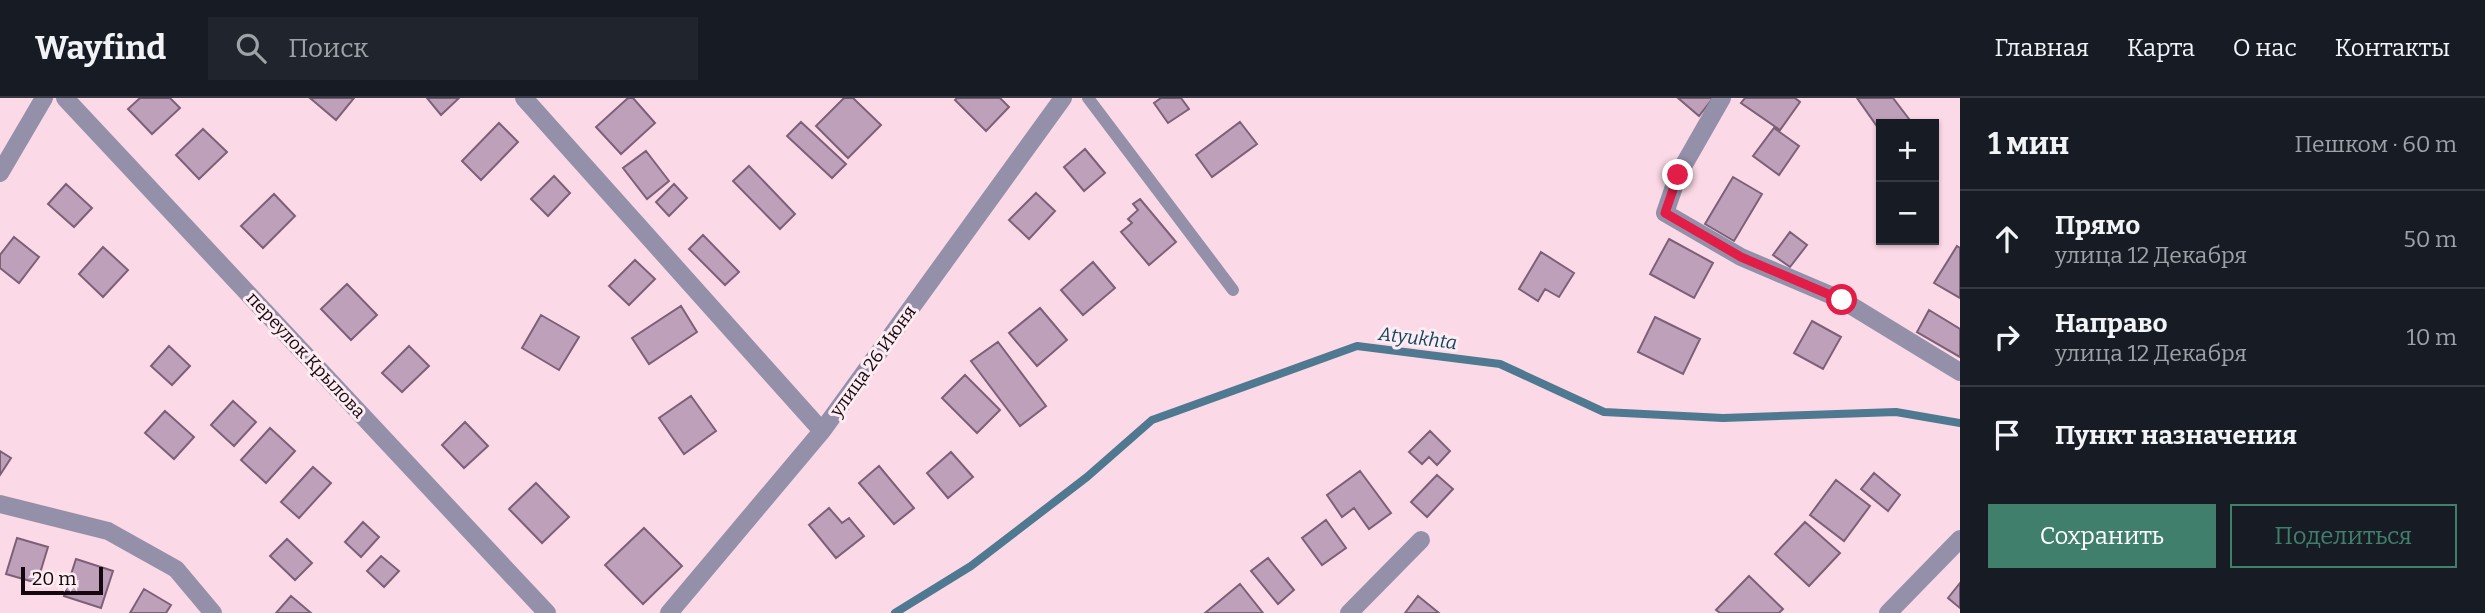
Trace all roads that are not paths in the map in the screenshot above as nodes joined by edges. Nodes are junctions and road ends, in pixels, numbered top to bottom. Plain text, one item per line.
1 (44, 98) edge
2 (65, 98) edge
3 (524, 98) edge
4 (1063, 98) edge
5 (1088, 98) edge
6 (1722, 98) edge
7 (0, 173) edge
8 (1233, 290) dead end
9 (1960, 372) edge
10 (822, 431) junction
11 (0, 505) edge
12 (1421, 540) dead end
13 (1960, 540) edge
14 (207, 611) edge
15 (547, 613) edge
16 (669, 613) edge
17 (1349, 613) edge
18 (1888, 613) edge

1 - 7 street
2 - 15 street, переулок Крылова
3 - 10 street
4 - 10 street, улица 26 Июня
5 - 8 lane
6 - 9 street
10 - 16 street, улица 26 Июня
11 - 14 street
12 - 17 street
13 - 18 street

